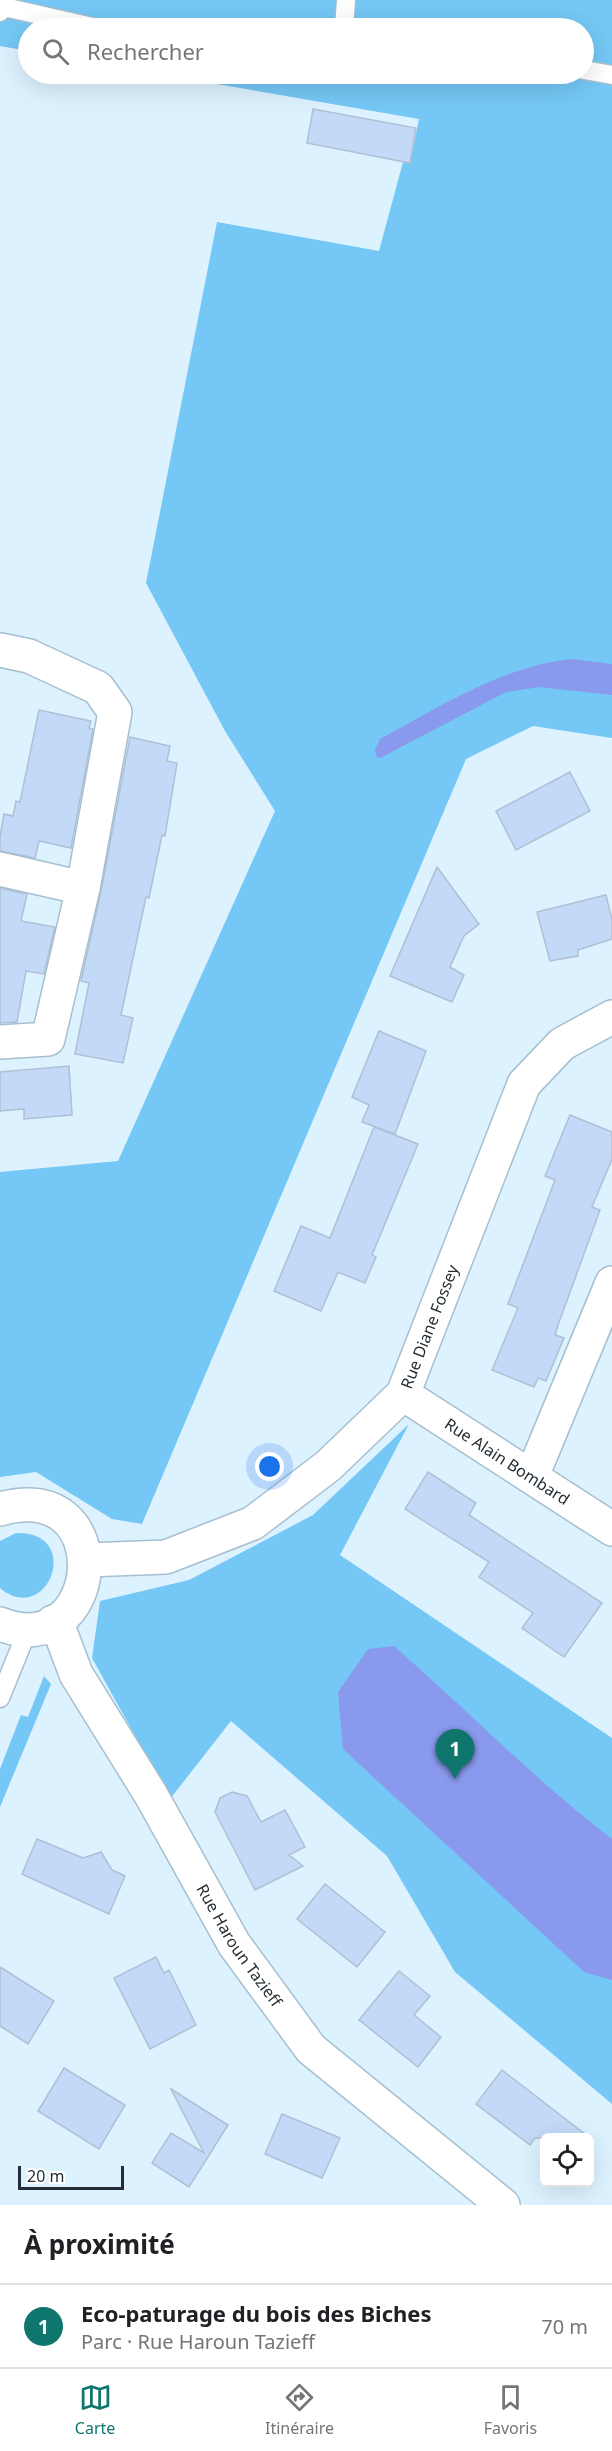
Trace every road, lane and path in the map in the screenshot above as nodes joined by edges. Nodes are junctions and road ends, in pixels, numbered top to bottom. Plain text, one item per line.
1 (346, 0) edge
2 (3, 6) edge
3 (54, 18) edge
4 (345, 18) edge
5 (594, 72) edge
6 (612, 75) edge
7 (0, 650) edge
8 (0, 869) edge
9 (83, 888) junction
10 (612, 1017) edge
11 (0, 1042) edge
12 (612, 1283) edge
13 (403, 1394) junction
14 (532, 1476) junction
15 (0, 1509) edge
16 (612, 1529) edge
17 (86, 1560) junction
18 (18, 1627) edge
19 (0, 1698) edge
20 (503, 2205) edge

1 - 4 lane
2 - 3 lane
5 - 6 lane
7 - 9 street
8 - 9 street
9 - 11 street
10 - 13 street, Rue Diane Fossey
12 - 14 street
13 - 14 street, Rue Alain Bombard
13 - 17 street, Rue Diane Fossey
14 - 16 street, Rue Alain Bombard
15 - 17 street
17 - 18 street
18 - 19 lane
18 - 20 street, Rue Haroun Tazieff

